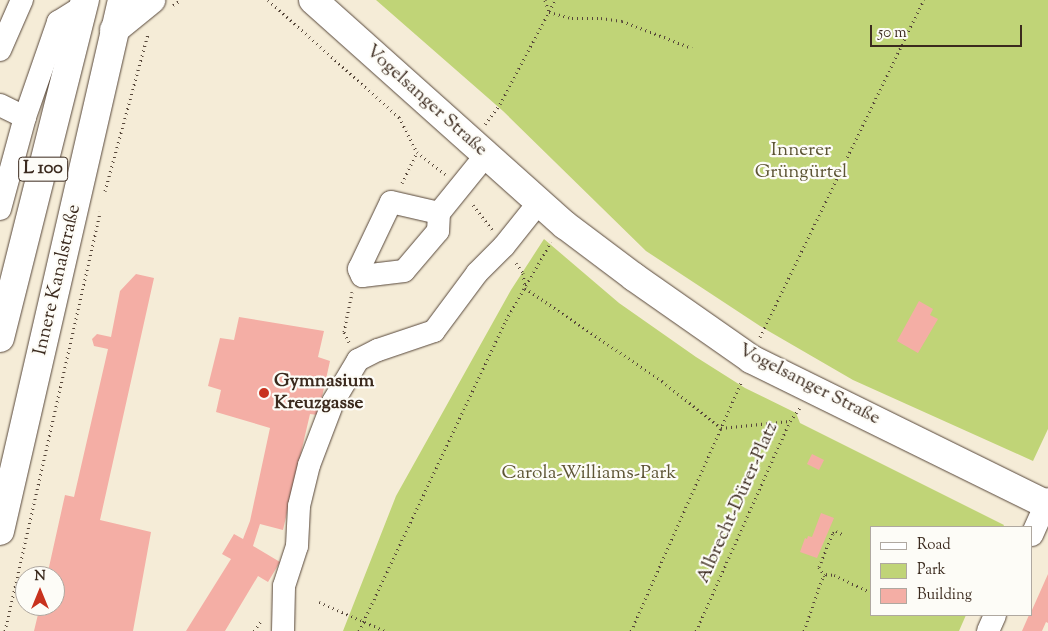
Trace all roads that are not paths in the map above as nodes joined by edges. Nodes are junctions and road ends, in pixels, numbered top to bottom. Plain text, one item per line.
1 (22, 0) edge
2 (122, 0) edge
3 (312, 0) edge
4 (85, 3) edge
5 (159, 5) edge
6 (114, 30) junction
7 (0, 50) edge
8 (0, 105) edge
9 (25, 117) junction
10 (482, 134) junction
11 (540, 201) junction
12 (0, 209) edge
13 (439, 213) junction
14 (0, 338) edge
15 (1047, 502) edge
16 (0, 531) edge
17 (1033, 533) edge
18 (995, 616) edge
19 (282, 631) edge
20 (988, 631) edge

1 - 7 street
2 - 6 main road, Innere Kanalstraße / L 100
3 - 10 main road, Vogelsanger Straße
4 - 9 street
4 - 14 main road, L 100
5 - 6 main road
6 - 16 main road, Innere Kanalstraße / L 100
8 - 9 street
9 - 12 street
10 - 11 main road, Vogelsanger Straße
10 - 13 street
11 - 15 main road, Vogelsanger Straße
11 - 19 street
13 - 13 street
15 - 17 street
18 - 20 street

